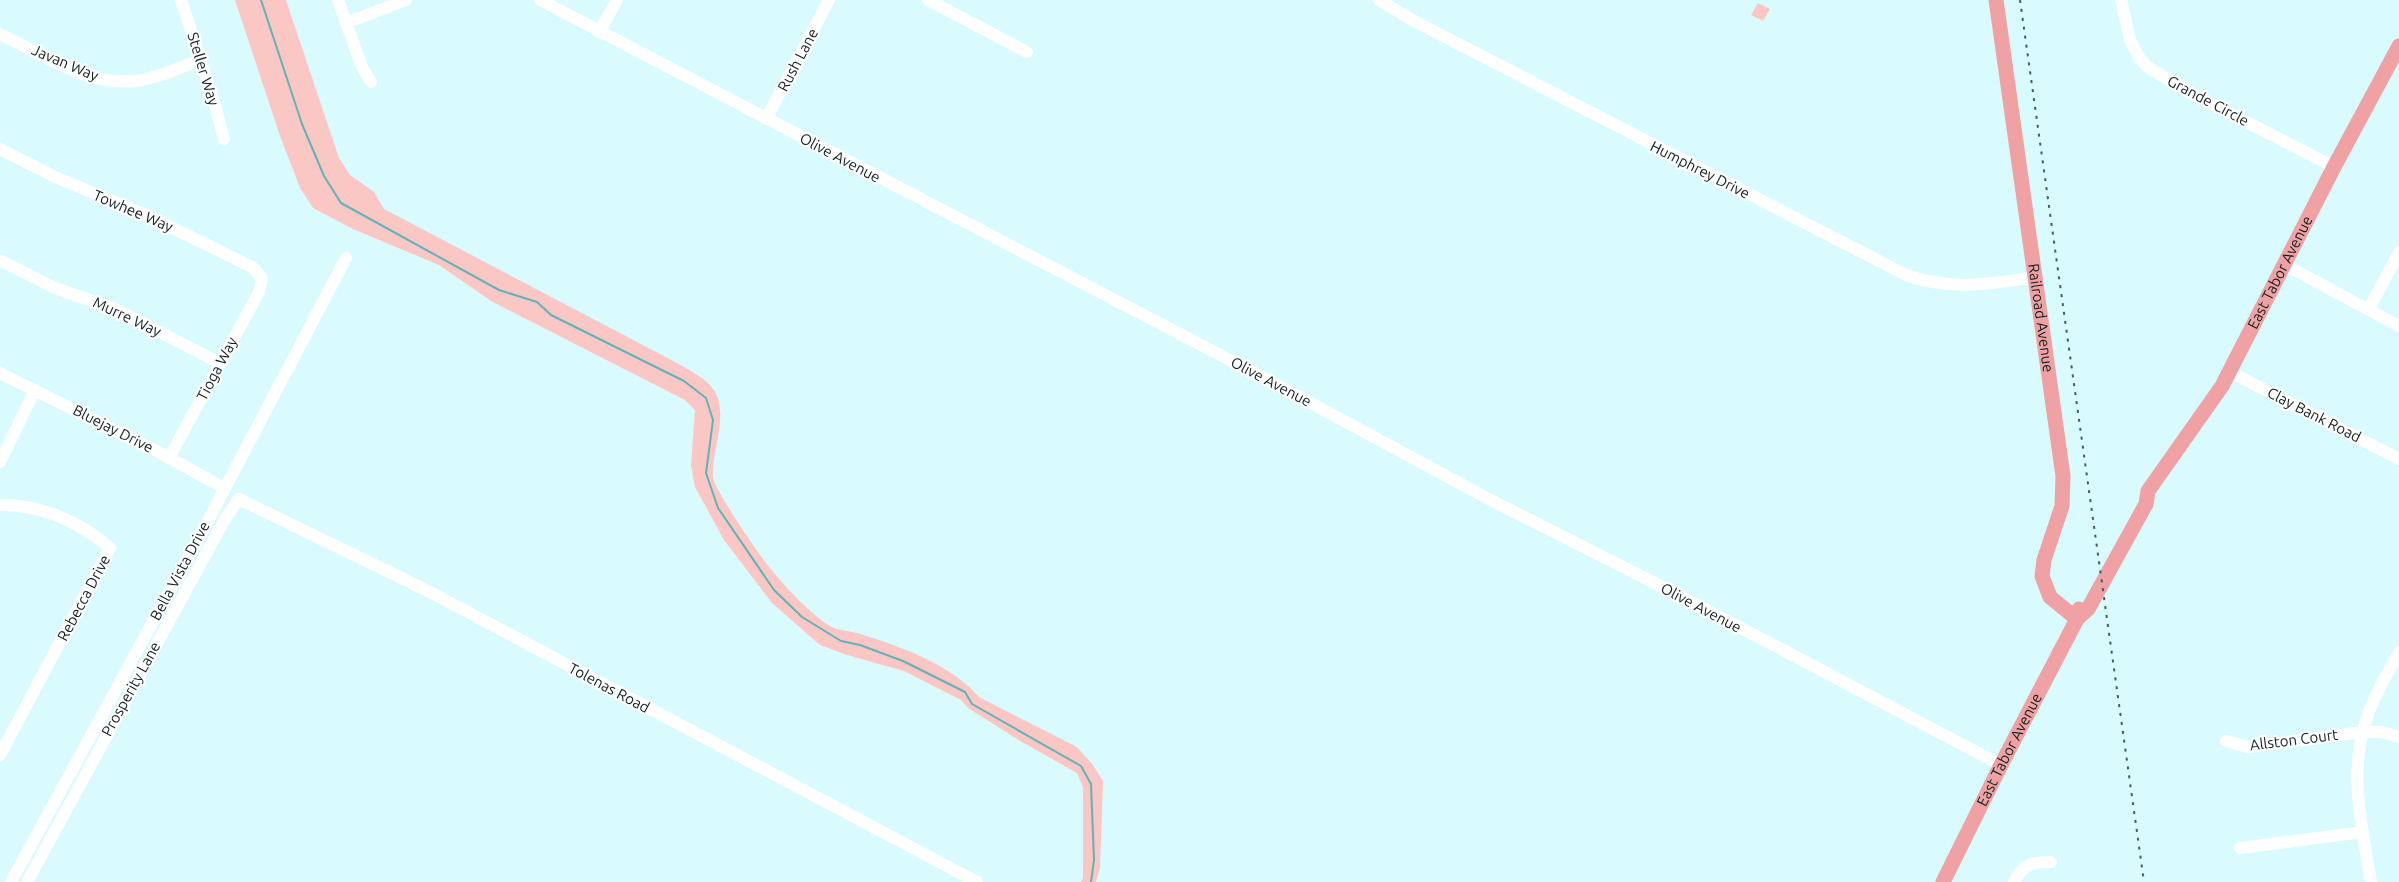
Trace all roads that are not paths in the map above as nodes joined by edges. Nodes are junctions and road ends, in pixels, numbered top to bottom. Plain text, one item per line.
1 (181, 0) edge
2 (338, 0) edge
3 (406, 0) edge
4 (540, 0) edge
5 (617, 0) edge
6 (829, 0) edge
7 (928, 0) edge
8 (1379, 0) edge
9 (1996, 0) edge
10 (2121, 0) edge
11 (346, 23) junction
12 (599, 32) junction
13 (0, 34) edge
14 (2399, 46) edge
15 (1027, 52) dead end
16 (201, 60) junction
17 (371, 82) dead end
18 (766, 119) junction
19 (224, 139) dead end
20 (0, 149) edge
21 (2334, 167) junction
22 (2399, 252) edge
23 (346, 258) dead end
24 (0, 260) edge
25 (2285, 265) junction
26 (262, 278) joint
27 (2036, 278) junction
28 (2369, 309) junction
29 (2399, 326) edge
30 (220, 363) junction
31 (2230, 372) junction
32 (0, 373) edge
33 (35, 390) junction
34 (169, 458) junction
35 (2399, 459) edge
36 (0, 462) edge
37 (224, 488) junction
38 (239, 499) joint
39 (0, 505) edge
40 (2078, 619) junction
41 (2399, 652) edge
42 (2363, 732) junction
43 (2399, 737) edge
44 (2226, 741) dead end
45 (0, 755) edge
46 (2001, 765) junction
47 (2363, 832) junction
48 (2240, 848) dead end
49 (2050, 862) dead end
50 (11, 882) edge
51 (27, 882) edge
52 (976, 882) edge
53 (1943, 882) edge
54 (2014, 882) edge
55 (2371, 882) edge

1 - 16 street, Steller Way
2 - 11 street
3 - 11 street
4 - 12 street, Olive Avenue
5 - 12 street
6 - 18 street, Rush Lane
7 - 15 street
8 - 27 street, Humphrey Drive
9 - 27 main road, Railroad Avenue
10 - 21 street, Grande Circle
11 - 17 street
12 - 18 street, Olive Avenue
13 - 16 street, Javan Way
14 - 21 main road, East Tabor Avenue
16 - 19 street, Steller Way
18 - 46 street, Olive Avenue
20 - 26 street, Towhee Way
21 - 25 main road, East Tabor Avenue
22 - 28 street
23 - 37 street, Bella Vista Drive
24 - 30 street, Murre Way
25 - 28 street
25 - 31 main road, East Tabor Avenue
26 - 30 street, Tioga Way
27 - 40 main road, Railroad Avenue
28 - 29 street
30 - 34 street, Tioga Way
31 - 35 street, Clay Bank Road
31 - 40 main road, East Tabor Avenue
32 - 33 street, Bluejay Drive
33 - 34 street, Bluejay Drive
33 - 36 street
34 - 37 street, Bluejay Drive
37 - 50 street, Bella Vista Drive
38 - 51 street, Prosperity Lane
38 - 52 street, Tolenas Road
39 - 45 street, Rebecca Drive
40 - 46 main road, East Tabor Avenue
41 - 42 street
42 - 43 street, Allston Court
42 - 44 street, Allston Court
42 - 47 street
46 - 53 main road, East Tabor Avenue
47 - 48 street
47 - 55 street
49 - 54 street

